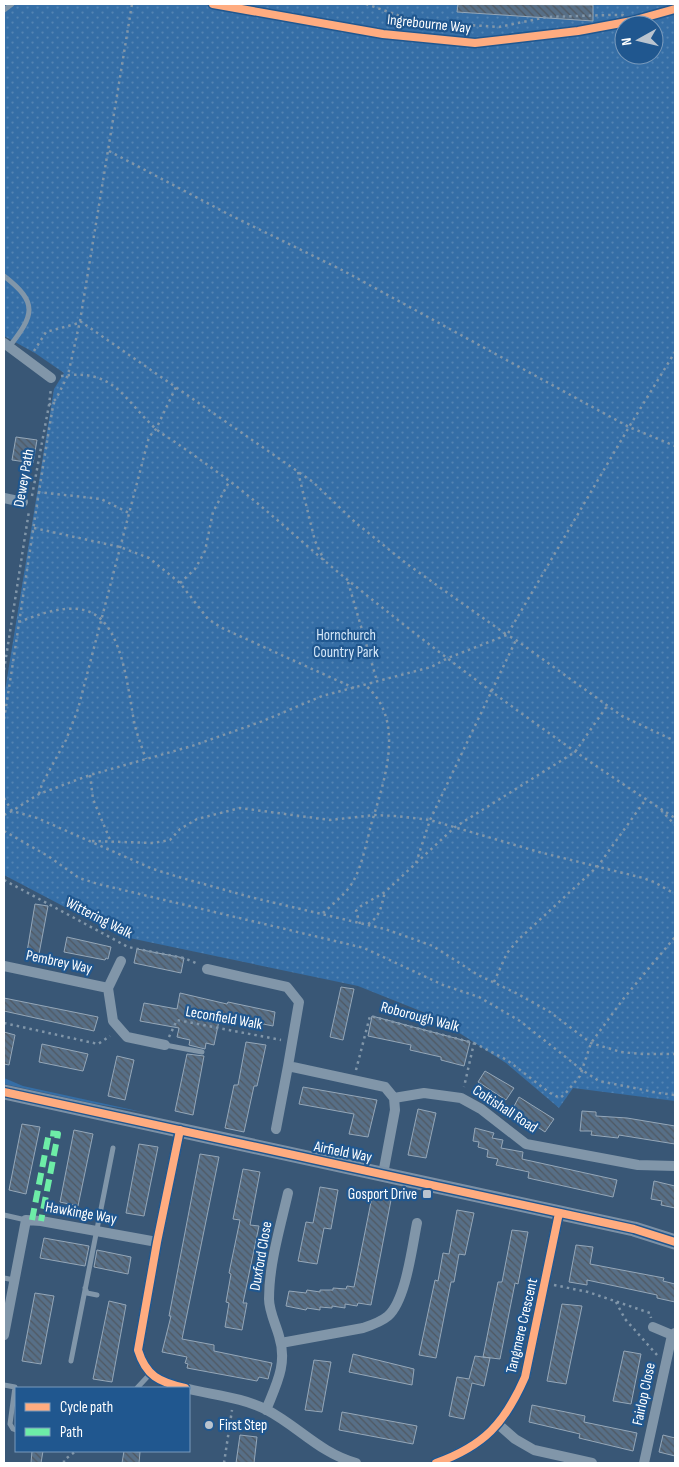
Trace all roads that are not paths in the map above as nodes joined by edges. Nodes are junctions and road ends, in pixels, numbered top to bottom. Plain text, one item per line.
1 (12, 4) edge
2 (4, 10) edge
3 (4, 276) edge
4 (6, 346) edge
5 (52, 378) road end
6 (4, 498) edge
7 (23, 502) dead end
8 (121, 961) dead end
9 (4, 966) edge
10 (212, 970) road end
11 (108, 988) junction
12 (165, 1045) joint
13 (202, 1052) dead end
14 (288, 1066) junction
15 (4, 1092) edge
16 (394, 1098) junction
17 (276, 1129) dead end
18 (180, 1130) junction
19 (113, 1148) dead end
20 (675, 1166) edge
21 (384, 1174) junction
22 (288, 1193) dead end
23 (559, 1213) junction
24 (4, 1215) edge
25 (26, 1220) junction
26 (417, 1223) dead end
27 (96, 1232) junction
28 (157, 1242) junction
29 (675, 1242) edge
30 (4, 1278) edge
31 (15, 1280) junction
32 (85, 1288) junction
33 (98, 1294) dead end
34 (653, 1327) road end
35 (674, 1334) edge
36 (4, 1335) edge
37 (282, 1343) junction
38 (71, 1361) dead end
39 (150, 1374) junction
40 (139, 1387) edge
41 (180, 1387) edge
42 (190, 1389) edge
43 (15, 1393) edge
44 (266, 1410) junction
45 (498, 1424) junction
46 (15, 1430) edge
47 (356, 1463) edge
48 (436, 1463) edge
49 (592, 1463) edge
50 (644, 1463) edge

1 - 2 lane
3 - 4 lane
4 - 5 street
6 - 7 street
8 - 11 street, Pembrey Way
9 - 11 street, Pembrey Way
10 - 14 street
11 - 12 street, Pembrey Way
12 - 13 lane
14 - 16 street
14 - 17 street
15 - 18 street, Airfield Way
16 - 20 street, Coltishall Road
16 - 21 street
18 - 21 street, Airfield Way
18 - 28 street
19 - 27 lane
21 - 23 street, Airfield Way
22 - 37 street, Duxford Close
23 - 29 street, Airfield Way
23 - 45 street, Tangmere Crescent
24 - 25 lane
25 - 27 street, Hawkinge Way
25 - 31 street, Hawkinge Way
26 - 37 street
27 - 28 street, Hawkinge Way
27 - 32 lane
28 - 39 street
30 - 31 lane
31 - 36 street, Hawkinge Way
32 - 33 lane
32 - 38 lane
34 - 35 street
35 - 50 street, Fairlop Close
37 - 44 street, Duxford Close
39 - 40 lane
39 - 41 street
42 - 44 street
43 - 46 lane
44 - 47 street
45 - 48 street, Tangmere Crescent
45 - 49 street

